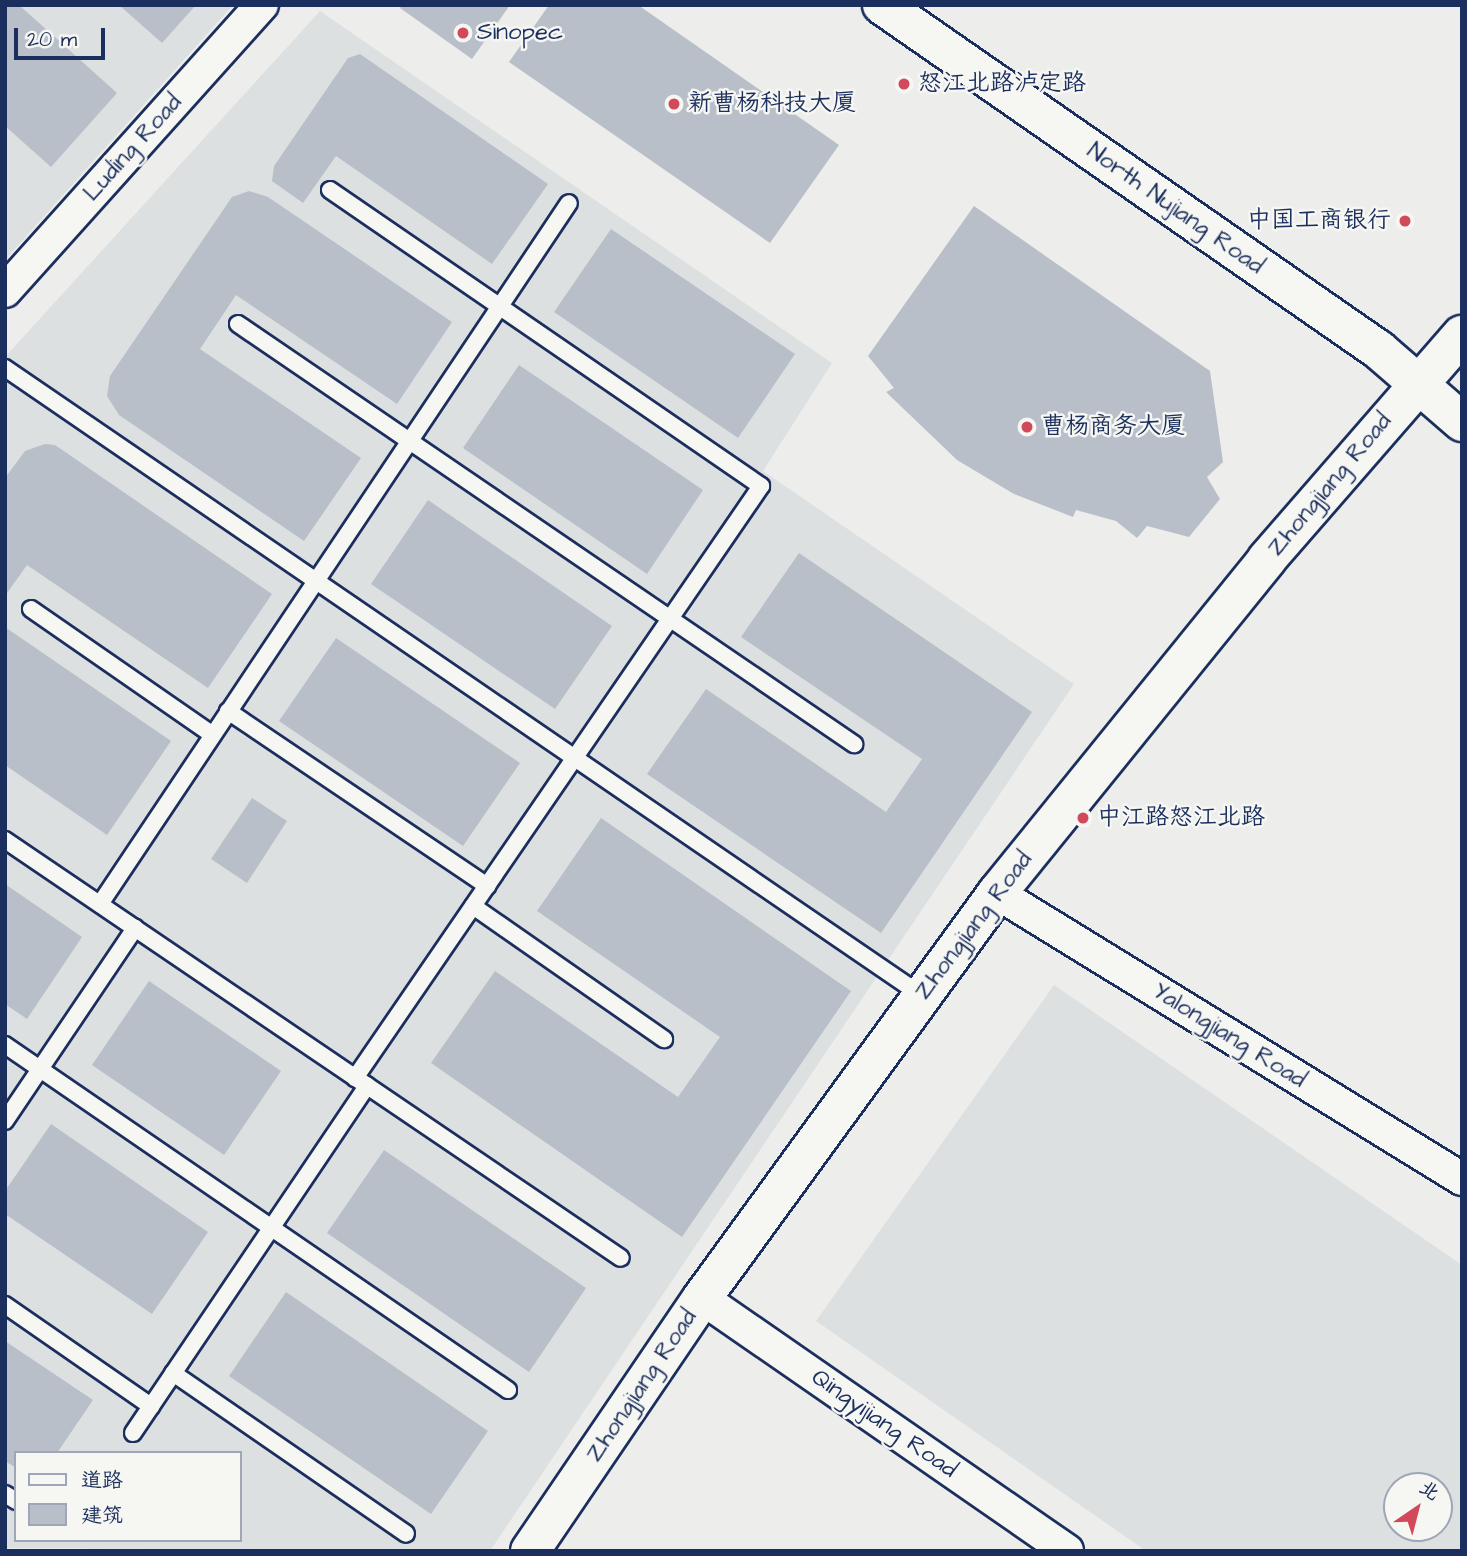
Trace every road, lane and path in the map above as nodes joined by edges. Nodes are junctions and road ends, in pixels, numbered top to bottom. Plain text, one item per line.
1 (262, 5) edge
2 (882, 5) edge
3 (330, 190) dead end
4 (569, 203) dead end
5 (5, 291) edge
6 (499, 306) junction
7 (238, 324) dead end
8 (1462, 335) edge
9 (5, 368) edge
10 (1419, 382) junction
11 (1462, 422) edge
12 (410, 441) junction
13 (316, 580) junction
14 (31, 609) dead end
15 (670, 619) junction
16 (229, 711) junction
17 (213, 735) junction
18 (854, 744) dead end
19 (574, 758) junction
20 (5, 840) edge
21 (486, 886) junction
22 (997, 893) junction
23 (100, 904) junction
24 (473, 906) junction
25 (135, 928) junction
26 (921, 995) junction
27 (664, 1039) dead end
28 (5, 1045) edge
29 (40, 1069) junction
30 (361, 1082) junction
31 (5, 1121) edge
32 (1462, 1179) edge
33 (271, 1227) junction
34 (621, 1258) dead end
35 (702, 1298) junction
36 (5, 1305) edge
37 (173, 1373) junction
38 (508, 1390) dead end
39 (151, 1406) junction
40 (133, 1433) dead end
41 (406, 1534) dead end
42 (530, 1551) edge
43 (1067, 1551) edge

1 - 5 street, Luding Road
2 - 10 street, North Nujiang Road
3 - 6 lane
4 - 6 lane
6 - 12 lane
6 - 15 lane
7 - 12 lane
8 - 10 street, Zhongjiang Road
9 - 13 lane
10 - 11 street, North Nujiang Road
10 - 22 street, Zhongjiang Road
12 - 13 lane
12 - 15 lane
13 - 16 lane
13 - 19 lane
14 - 17 lane
15 - 18 lane
15 - 19 lane
16 - 17 lane
16 - 21 lane
17 - 23 lane
19 - 21 lane
19 - 26 lane
20 - 23 lane
21 - 24 lane
22 - 26 street, Zhongjiang Road
22 - 32 street, Yalongjiang Road
23 - 25 lane
24 - 27 lane
24 - 30 lane
25 - 29 lane
25 - 30 lane
26 - 35 street, Zhongjiang Road
28 - 29 lane
29 - 31 lane
29 - 33 lane
30 - 33 lane
30 - 34 lane
33 - 37 lane
33 - 38 lane
35 - 42 street, Zhongjiang Road
35 - 43 street, Qingyijiang Road
36 - 39 lane
37 - 39 lane
37 - 41 lane
39 - 40 lane

